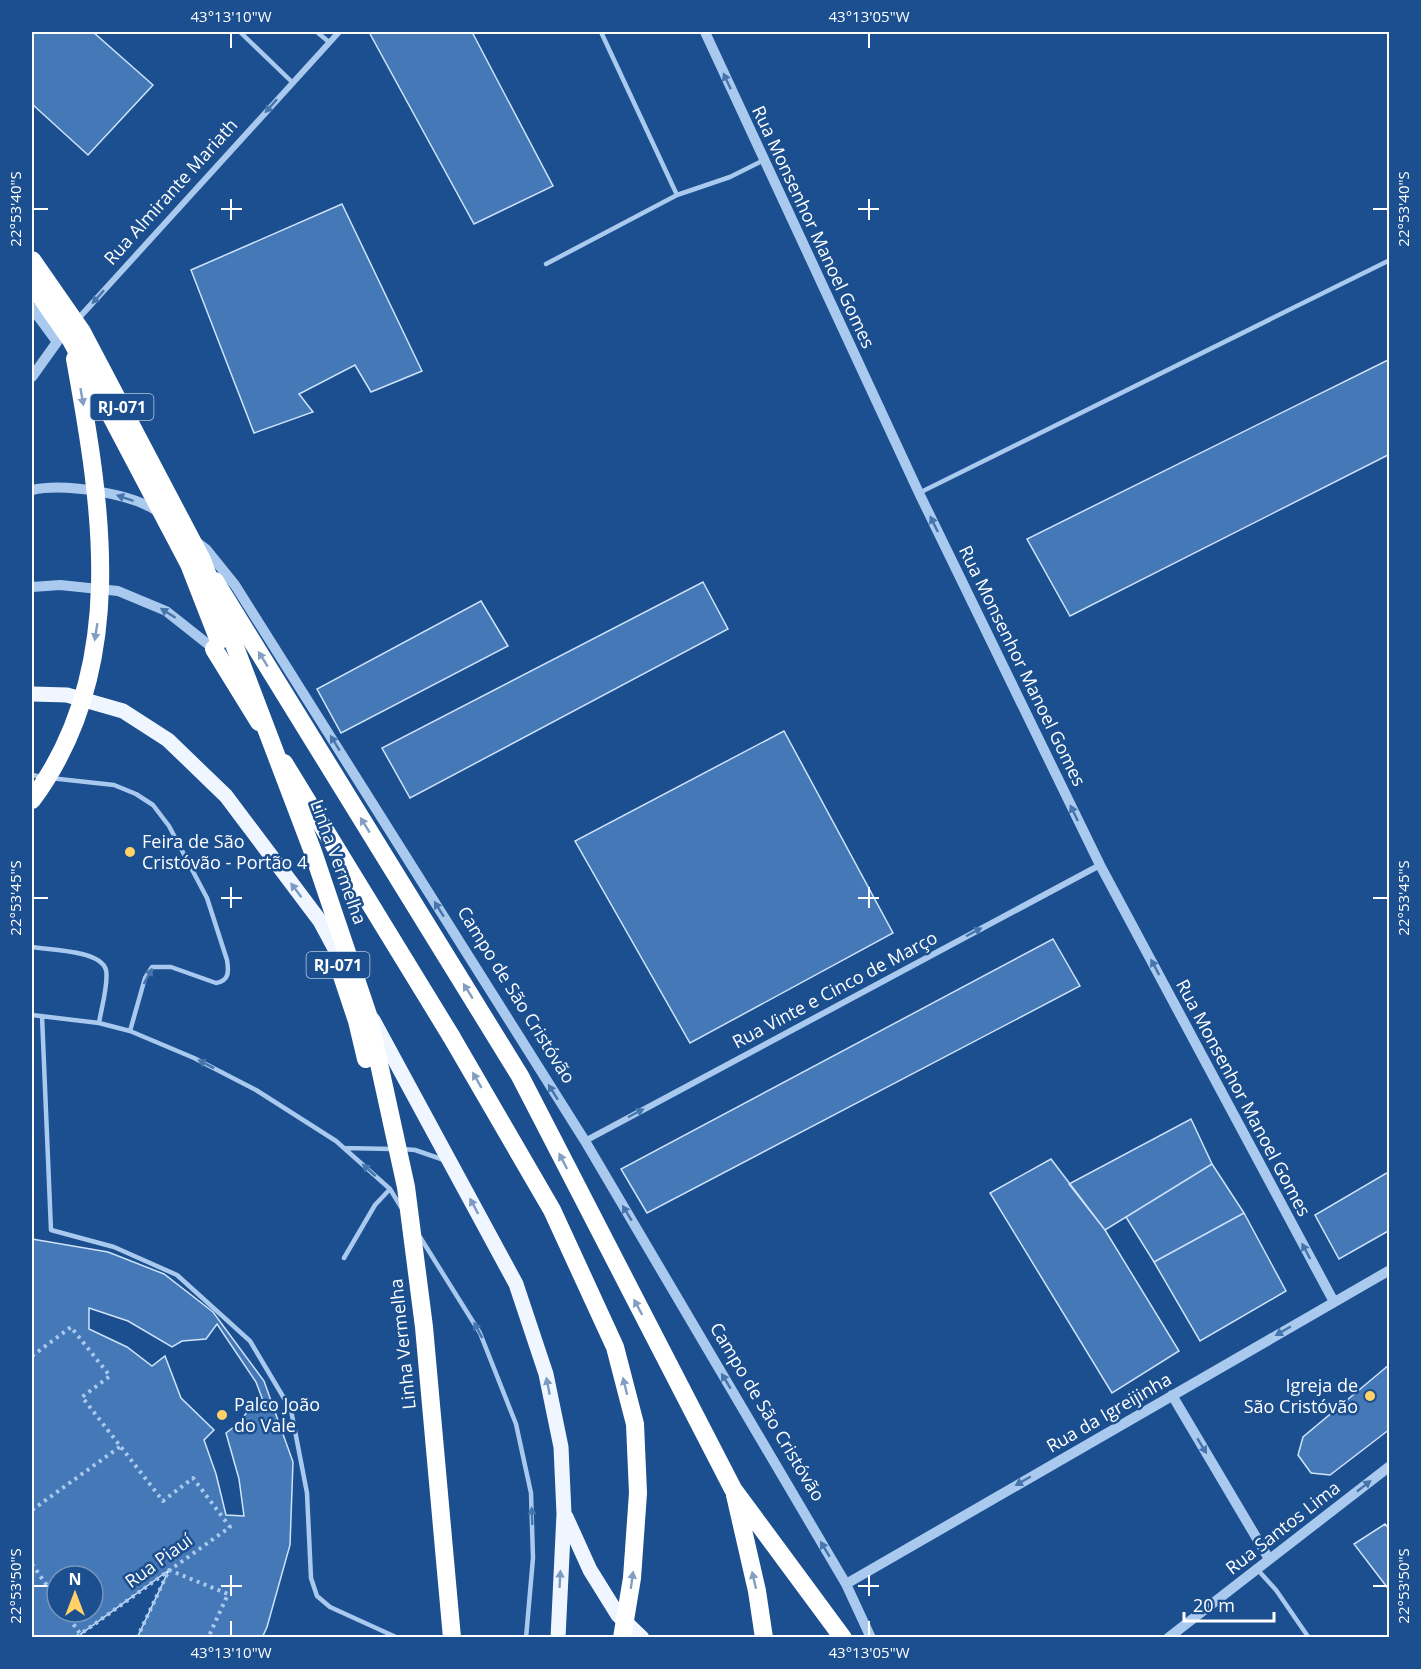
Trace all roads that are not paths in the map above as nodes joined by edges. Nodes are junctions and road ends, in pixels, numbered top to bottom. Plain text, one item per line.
1 (240, 32) edge
2 (317, 32) edge
3 (339, 32) edge
4 (601, 32) edge
5 (705, 32) edge
6 (329, 42) junction
7 (292, 82) junction
8 (764, 160) junction
9 (677, 195) junction
10 (32, 260) edge
11 (1389, 260) edge
12 (546, 264) dead end
13 (32, 284) edge
14 (32, 308) edge
15 (64, 341) junction
16 (32, 378) edge
17 (32, 490) edge
18 (919, 493) junction
19 (202, 560) junction
20 (32, 587) edge
21 (214, 649) joint
22 (32, 694) edge
23 (32, 776) edge
24 (32, 800) edge
25 (1100, 865) junction
26 (32, 947) edge
27 (32, 1015) edge
28 (42, 1016) junction
29 (99, 1023) junction
30 (130, 1031) junction
31 (585, 1141) junction
32 (344, 1148) junction
33 (450, 1162) junction
34 (390, 1189) junction
35 (344, 1258) dead end
36 (1389, 1270) edge
37 (1334, 1302) junction
38 (1172, 1395) junction
39 (1389, 1466) edge
40 (733, 1489) junction
41 (564, 1514) junction
42 (1269, 1559) junction
43 (1257, 1569) junction
44 (846, 1584) junction
45 (398, 1638) edge
46 (441, 1638) edge
47 (453, 1638) edge
48 (526, 1638) edge
49 (558, 1638) edge
50 (622, 1638) edge
51 (642, 1638) edge
52 (765, 1638) edge
53 (843, 1638) edge
54 (871, 1638) edge
55 (1168, 1638) edge
56 (1309, 1638) edge

1 - 7 lane
2 - 6 lane
3 - 6 street, Rua Almirante Mariath
4 - 9 lane
8 -> 5 street, Rua Monsenhor Manoel Gomes
6 - 7 street, Rua Almirante Mariath
7 -> 15 street, Rua Almirante Mariath
8 - 9 lane
8 - 18 street, Rua Monsenhor Manoel Gomes
9 - 12 lane
10 - 19 highway, Linha Vermelha / RJ-071, bridge
11 - 18 lane
13 - 15 highway, Linha Vermelha / RJ-071, bridge
14 - 15 street
15 - 16 street, Rua Almirante Mariath
15 -> 24 highway, bridge
15 - 46 highway, Linha Vermelha / RJ-071, bridge
31 -> 17 street, Campo de São Cristóvão
25 -> 18 street, Rua Monsenhor Manoel Gomes
40 -> 19 highway, bridge
19 - 47 highway, Linha Vermelha / RJ-071, bridge
21 -> 20 street
50 -> 21 highway, bridge
33 -> 22 main road
30 -> 23 lane
31 -> 25 street, Rua Vinte e Cinco de Março
37 -> 25 street, Rua Monsenhor Manoel Gomes
26 - 29 lane
27 - 28 lane
28 - 29 lane
28 - 45 lane
29 - 30 lane
32 -> 30 lane
44 -> 31 street, Campo de São Cristóvão
32 - 33 lane
34 -> 32 lane
41 -> 33 main road
34 - 35 lane
48 -> 34 lane
36 - 37 street, Rua da Igreijinha
37 -> 38 street, Rua da Igreijinha
38 -> 42 street
38 -> 44 street, Rua da Igreijinha
42 -> 39 street, Rua Santos Lima
52 -> 40 highway
40 - 53 highway
49 -> 41 main road
41 - 51 main road
42 - 43 street, Rua Santos Lima
43 - 55 street, Rua Santos Lima
43 - 56 lane
44 - 54 street, Campo de São Cristóvão

